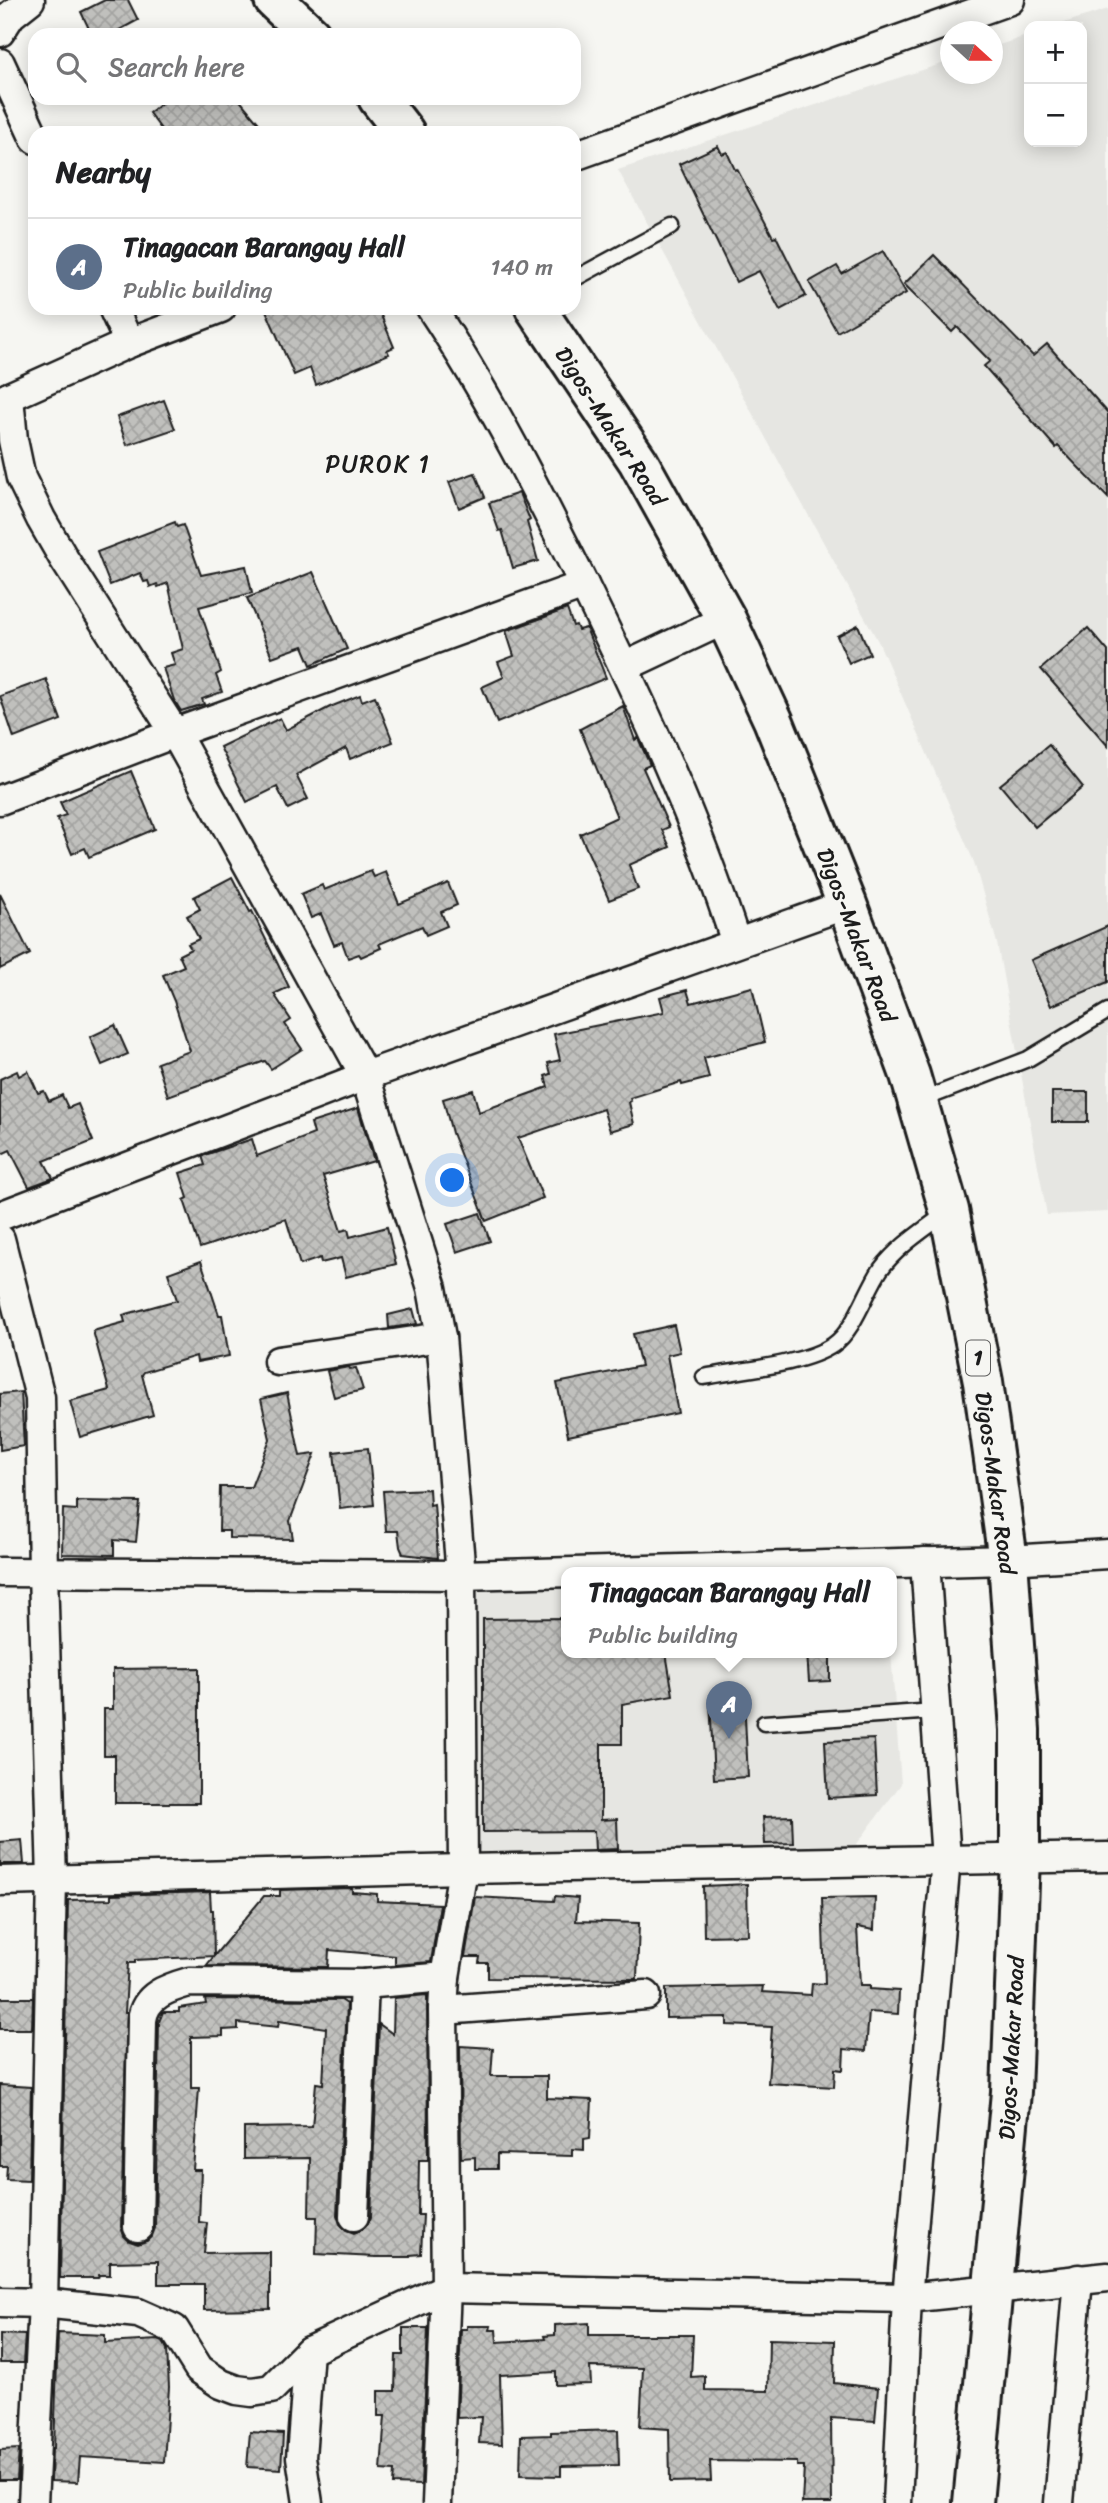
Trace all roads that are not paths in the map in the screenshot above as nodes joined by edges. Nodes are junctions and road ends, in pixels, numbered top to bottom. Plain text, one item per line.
1 (30, 0) edge
2 (274, 0) edge
3 (315, 0) edge
4 (1010, 0) edge
5 (304, 28) edge
6 (333, 28) edge
7 (0, 32) edge
8 (0, 63) edge
9 (383, 105) edge
10 (29, 126) edge
11 (400, 126) edge
12 (581, 153) edge
13 (672, 226) dead end
14 (581, 275) edge
15 (116, 315) edge
16 (203, 315) edge
17 (435, 315) edge
18 (540, 315) edge
19 (129, 343) junction
20 (4, 399) edge
21 (584, 585) junction
22 (726, 619) junction
23 (624, 667) junction
24 (175, 733) junction
25 (0, 800) edge
26 (847, 904) junction
27 (736, 943) junction
28 (1108, 1010) edge
29 (365, 1076) junction
30 (918, 1102) junction
31 (950, 1210) junction
32 (0, 1216) edge
33 (0, 1239) edge
34 (441, 1337) junction
35 (278, 1361) dead end
36 (704, 1377) dead end
37 (1108, 1555) edge
38 (1008, 1560) junction
39 (925, 1562) junction
40 (747, 1567) edge
41 (43, 1572) junction
42 (561, 1572) edge
43 (0, 1573) edge
44 (461, 1575) junction
45 (935, 1711) junction
46 (764, 1723) dead end
47 (1020, 1857) junction
48 (1108, 1857) edge
49 (946, 1859) junction
50 (464, 1869) junction
51 (52, 1880) junction
52 (0, 1881) edge
53 (445, 1978) junction
54 (364, 1984) junction
55 (646, 1995) dead end
56 (443, 2010) junction
57 (354, 2216) dead end
58 (138, 2227) dead end
59 (1108, 2277) edge
60 (1078, 2278) junction
61 (446, 2288) junction
62 (993, 2288) junction
63 (907, 2298) junction
64 (0, 2302) edge
65 (43, 2303) junction
66 (309, 2351) junction
67 (33, 2503) edge
68 (308, 2503) edge
69 (437, 2503) edge
70 (897, 2503) edge
71 (973, 2503) edge
72 (1059, 2503) edge

1 - 7 street
2 - 5 highway
3 - 6 highway
4 - 12 street
8 - 10 street
9 - 11 highway
13 - 14 lane
15 - 19 street
16 - 19 street
17 - 21 street
18 - 22 highway, Digos-Makar Road / 1
19 - 20 street
20 - 24 street
21 - 23 street
21 - 24 street
22 - 23 street
22 - 26 highway, Digos-Makar Road / 1
23 - 27 street
24 - 25 street
24 - 29 street
26 - 27 street
26 - 30 highway, Digos-Makar Road / 1
27 - 29 street
28 - 30 lane
29 - 32 street
29 - 34 street
30 - 31 highway, Digos-Makar Road / 1
31 - 36 lane
31 - 38 highway, Digos-Makar Road / 1
33 - 41 street
34 - 35 street
34 - 44 street
37 - 38 street
38 - 39 street
38 - 47 highway, Digos-Makar Road / 1
39 - 40 street
39 - 45 street
41 - 43 street
41 - 44 street
41 - 51 street
42 - 44 street
44 - 50 street
45 - 46 lane
45 - 49 street
47 - 48 street
47 - 49 street
47 - 62 highway, Digos-Makar Road / 1
49 - 50 street
49 - 63 street
50 - 51 street
50 - 53 street
51 - 52 street
51 - 65 street
53 - 54 street
53 - 56 street
54 - 57 street
54 - 58 street
55 - 56 street
56 - 61 street
59 - 60 street
60 - 62 street
60 - 72 street
61 - 63 street
61 - 66 street
61 - 69 street
62 - 63 street
62 - 71 highway, Digos-Makar Road / 1
63 - 70 street
64 - 65 street
65 - 66 street
65 - 67 street
66 - 68 street

